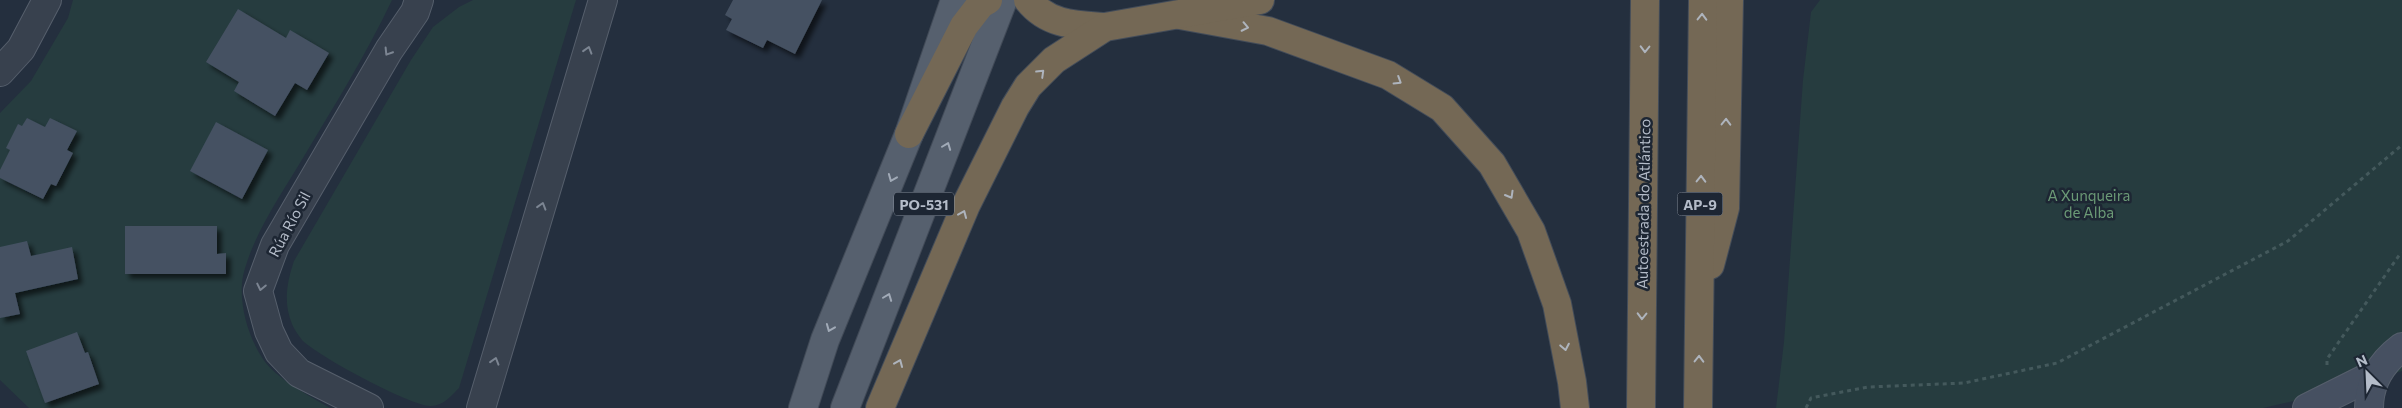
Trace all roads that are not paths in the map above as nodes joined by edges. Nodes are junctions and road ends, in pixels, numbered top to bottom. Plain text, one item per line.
1 (47, 0) edge
2 (603, 0) edge
3 (955, 0) edge
4 (988, 0) edge
5 (1003, 0) edge
6 (1028, 0) edge
7 (1260, 0) edge
8 (1645, 0) edge
9 (1702, 0) edge
10 (1729, 0) edge
11 (422, 4) edge
12 (1180, 15) junction
13 (1105, 27) junction
14 (0, 72) edge
15 (909, 134) junction
16 (1699, 307) junction
17 (2402, 347) edge
18 (2377, 373) junction
19 (369, 408) edge
20 (481, 408) edge
21 (802, 408) edge
22 (845, 408) edge
23 (880, 408) edge
24 (1575, 408) edge
25 (1641, 408) edge
26 (1698, 408) edge
27 (2307, 408) edge
28 (2369, 408) edge

1 - 14 street
20 -> 2 street
3 - 15 main road, PO-531
4 - 15 highway
22 -> 5 main road, PO-531
6 - 13 highway
7 - 12 highway
8 -> 25 highway, Autoestrada do Atlántico
16 -> 9 highway, AP-9
16 -> 10 highway
11 -> 19 street, Rúa Río Sil
12 - 13 highway
12 -> 24 highway
23 -> 13 highway
15 -> 21 main road, PO-531
26 -> 16 highway, AP-9
17 - 18 main road
18 - 27 main road
18 - 28 main road

